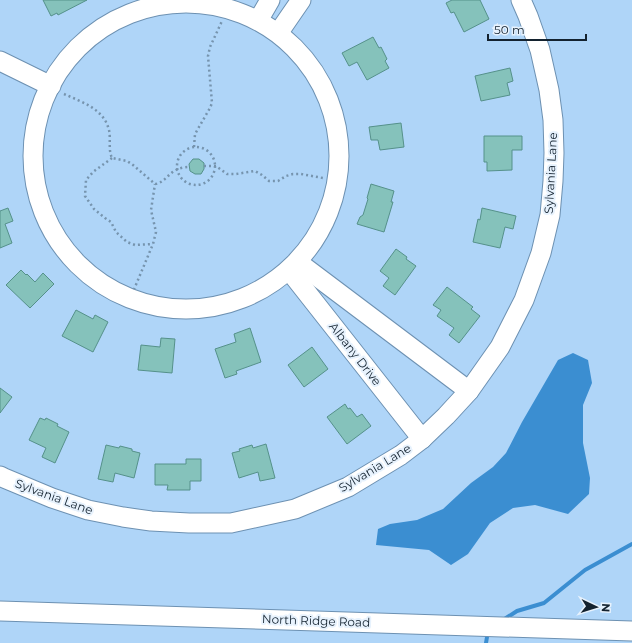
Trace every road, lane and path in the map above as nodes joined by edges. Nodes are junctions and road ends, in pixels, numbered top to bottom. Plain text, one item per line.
1 (270, 0) edge
2 (301, 0) edge
3 (521, 0) edge
4 (259, 19) junction
5 (222, 22) dead end
6 (279, 32) junction
7 (0, 61) edge
8 (57, 90) junction
9 (194, 147) junction
10 (112, 158) junction
11 (204, 166) dead end
12 (216, 166) junction
13 (189, 167) dead end
14 (177, 169) junction
15 (323, 178) dead end
16 (155, 184) junction
17 (153, 244) junction
18 (294, 267) junction
19 (130, 299) junction
20 (469, 391) junction
21 (422, 439) junction
22 (0, 476) edge
23 (0, 610) edge
24 (632, 631) edge

1 - 4 street
2 - 6 street
3 - 20 street, Sylvania Lane
4 - 6 street
4 - 8 street
5 - 9 path
6 - 18 street
7 - 8 street
8 - 10 path
8 - 19 street
9 - 12 path
9 - 14 path
10 - 16 path
10 - 17 path
11 - 12 path
12 - 14 path
12 - 15 path
13 - 14 path
14 - 16 path
16 - 17 path
17 - 19 path
18 - 19 street
18 - 20 street
18 - 21 street, Albany Drive
20 - 21 street, Sylvania Lane
21 - 22 street, Sylvania Lane
23 - 24 street, North Ridge Road

